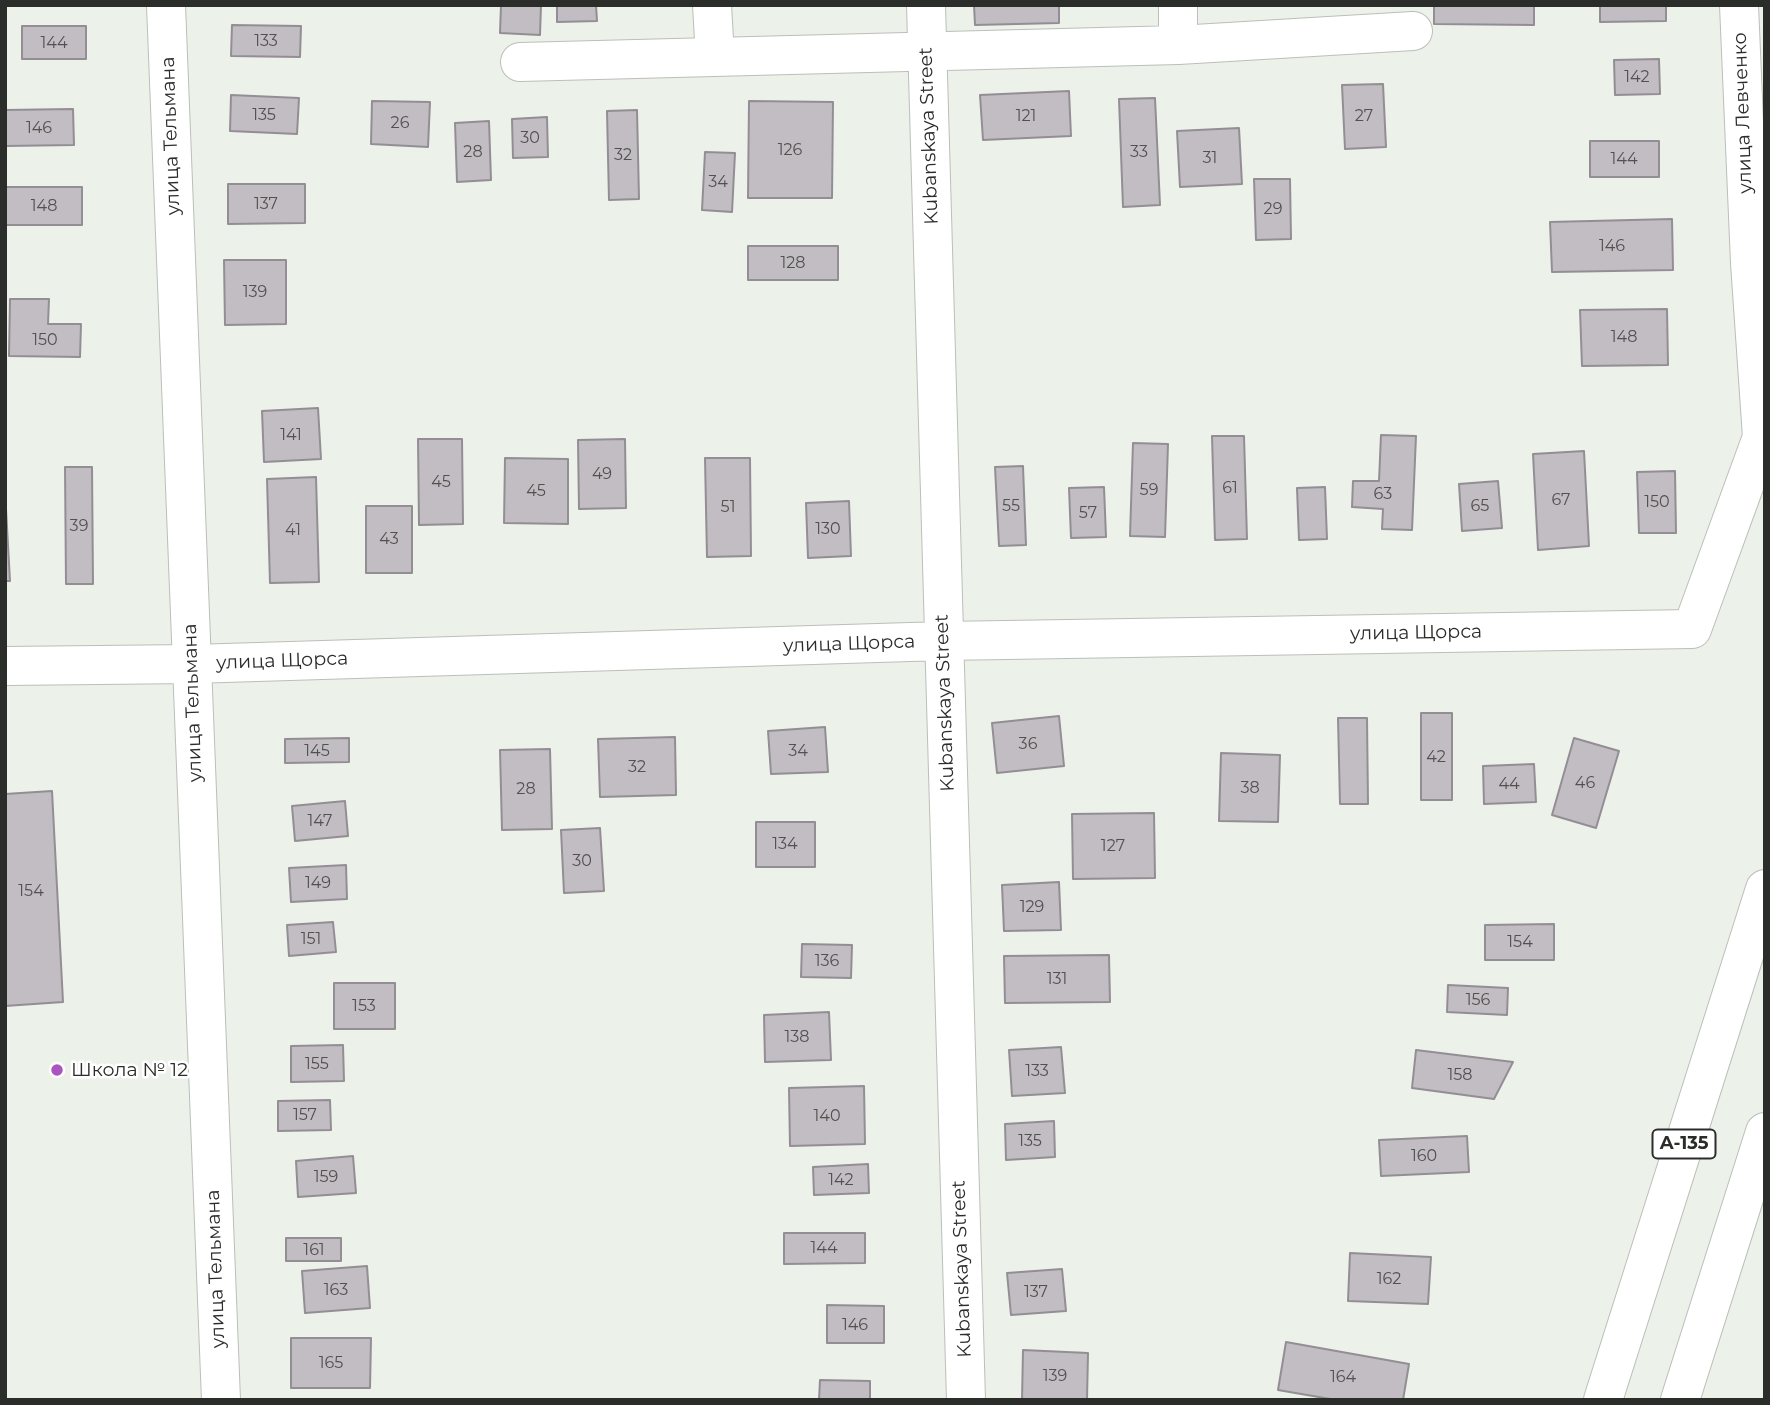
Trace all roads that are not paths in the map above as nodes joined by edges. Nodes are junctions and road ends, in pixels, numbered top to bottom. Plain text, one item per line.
1 (166, 5) edge
2 (712, 5) edge
3 (926, 5) edge
4 (1178, 5) edge
5 (1739, 5) edge
6 (1413, 31) dead end
7 (1178, 45) junction
8 (927, 52) junction
9 (715, 57) junction
10 (520, 62) dead end
11 (1692, 629) joint
12 (943, 641) junction
13 (192, 664) junction
14 (5, 666) edge
15 (1765, 889) edge
16 (1765, 1132) edge
17 (221, 1400) edge
18 (966, 1400) edge
19 (1603, 1400) edge
20 (1680, 1400) edge

1 - 13 main road, улица Тельмана
2 - 9 main road
3 - 8 main road, Kubanskaya Street
4 - 7 main road
5 - 11 main road, улица Левченко
6 - 7 main road
7 - 8 main road
8 - 9 main road
8 - 12 main road, Kubanskaya Street
9 - 10 main road
11 - 12 main road, улица Щорса
12 - 13 main road, улица Щорса
12 - 18 main road, Kubanskaya Street
13 - 14 main road, улица Щорса
13 - 17 main road, улица Тельмана
15 - 19 main road, А-135
16 - 20 main road

